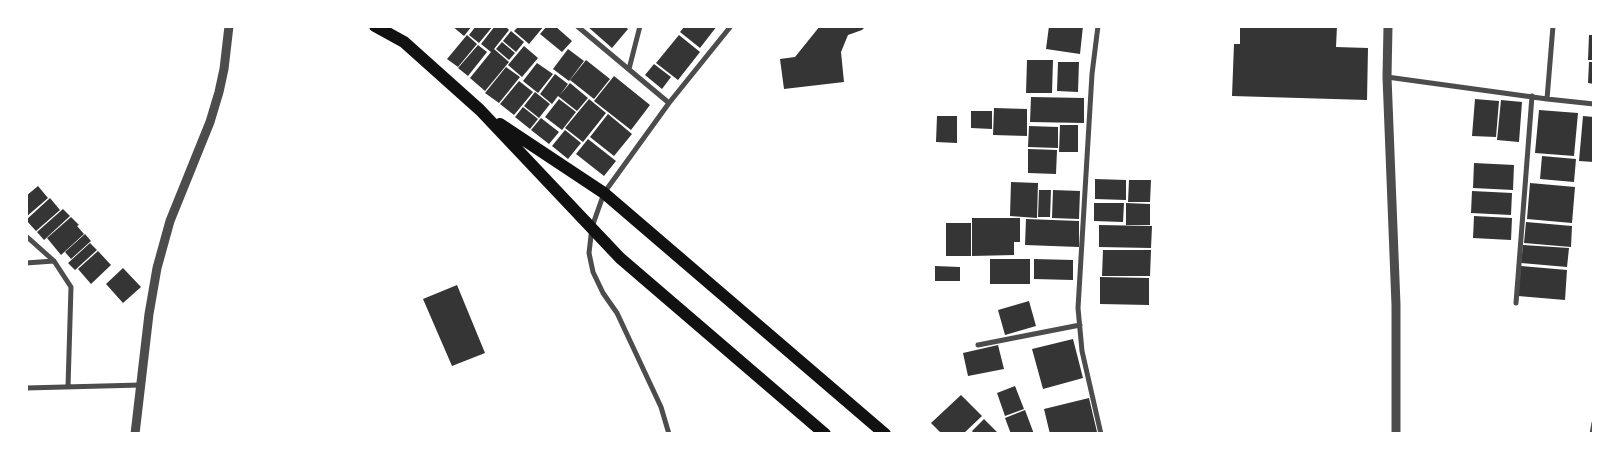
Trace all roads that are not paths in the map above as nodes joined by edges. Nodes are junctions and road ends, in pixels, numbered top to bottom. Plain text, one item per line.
1 (229, 26) edge
2 (375, 26) edge
3 (577, 26) edge
4 (640, 26) edge
5 (731, 26) edge
6 (1098, 26) edge
7 (1388, 26) edge
8 (1553, 26) edge
9 (629, 69) junction
10 (1387, 77) junction
11 (1532, 96) junction
12 (1546, 99) junction
13 (669, 103) junction
14 (1594, 104) edge
15 (480, 110) junction
16 (604, 193) junction
17 (592, 228) junction
18 (26, 236) edge
19 (54, 261) junction
20 (26, 262) edge
21 (1516, 302) dead end
22 (1080, 325) junction
23 (978, 345) dead end
24 (141, 385) junction
25 (68, 387) junction
26 (26, 388) edge
27 (1594, 423) edge
28 (135, 434) edge
29 (669, 434) edge
30 (824, 434) edge
31 (885, 434) edge
32 (1101, 434) edge
33 (1396, 434) edge
34 (1592, 434) edge

1 - 24 street
2 - 15 main road
3 - 9 street
4 - 9 street
5 - 13 street
6 - 22 street
7 - 10 street
8 - 12 street
9 - 13 street
10 - 11 street
10 - 33 street
11 - 12 street
11 - 21 street
12 - 14 street
13 - 16 street
15 - 16 main road
15 - 17 main road
16 - 17 street
16 - 31 main road
17 - 29 street
17 - 30 main road
18 - 19 street
19 - 20 street
19 - 25 street
22 - 23 street
22 - 32 street
24 - 25 street
24 - 28 street
25 - 26 street
27 - 34 street

